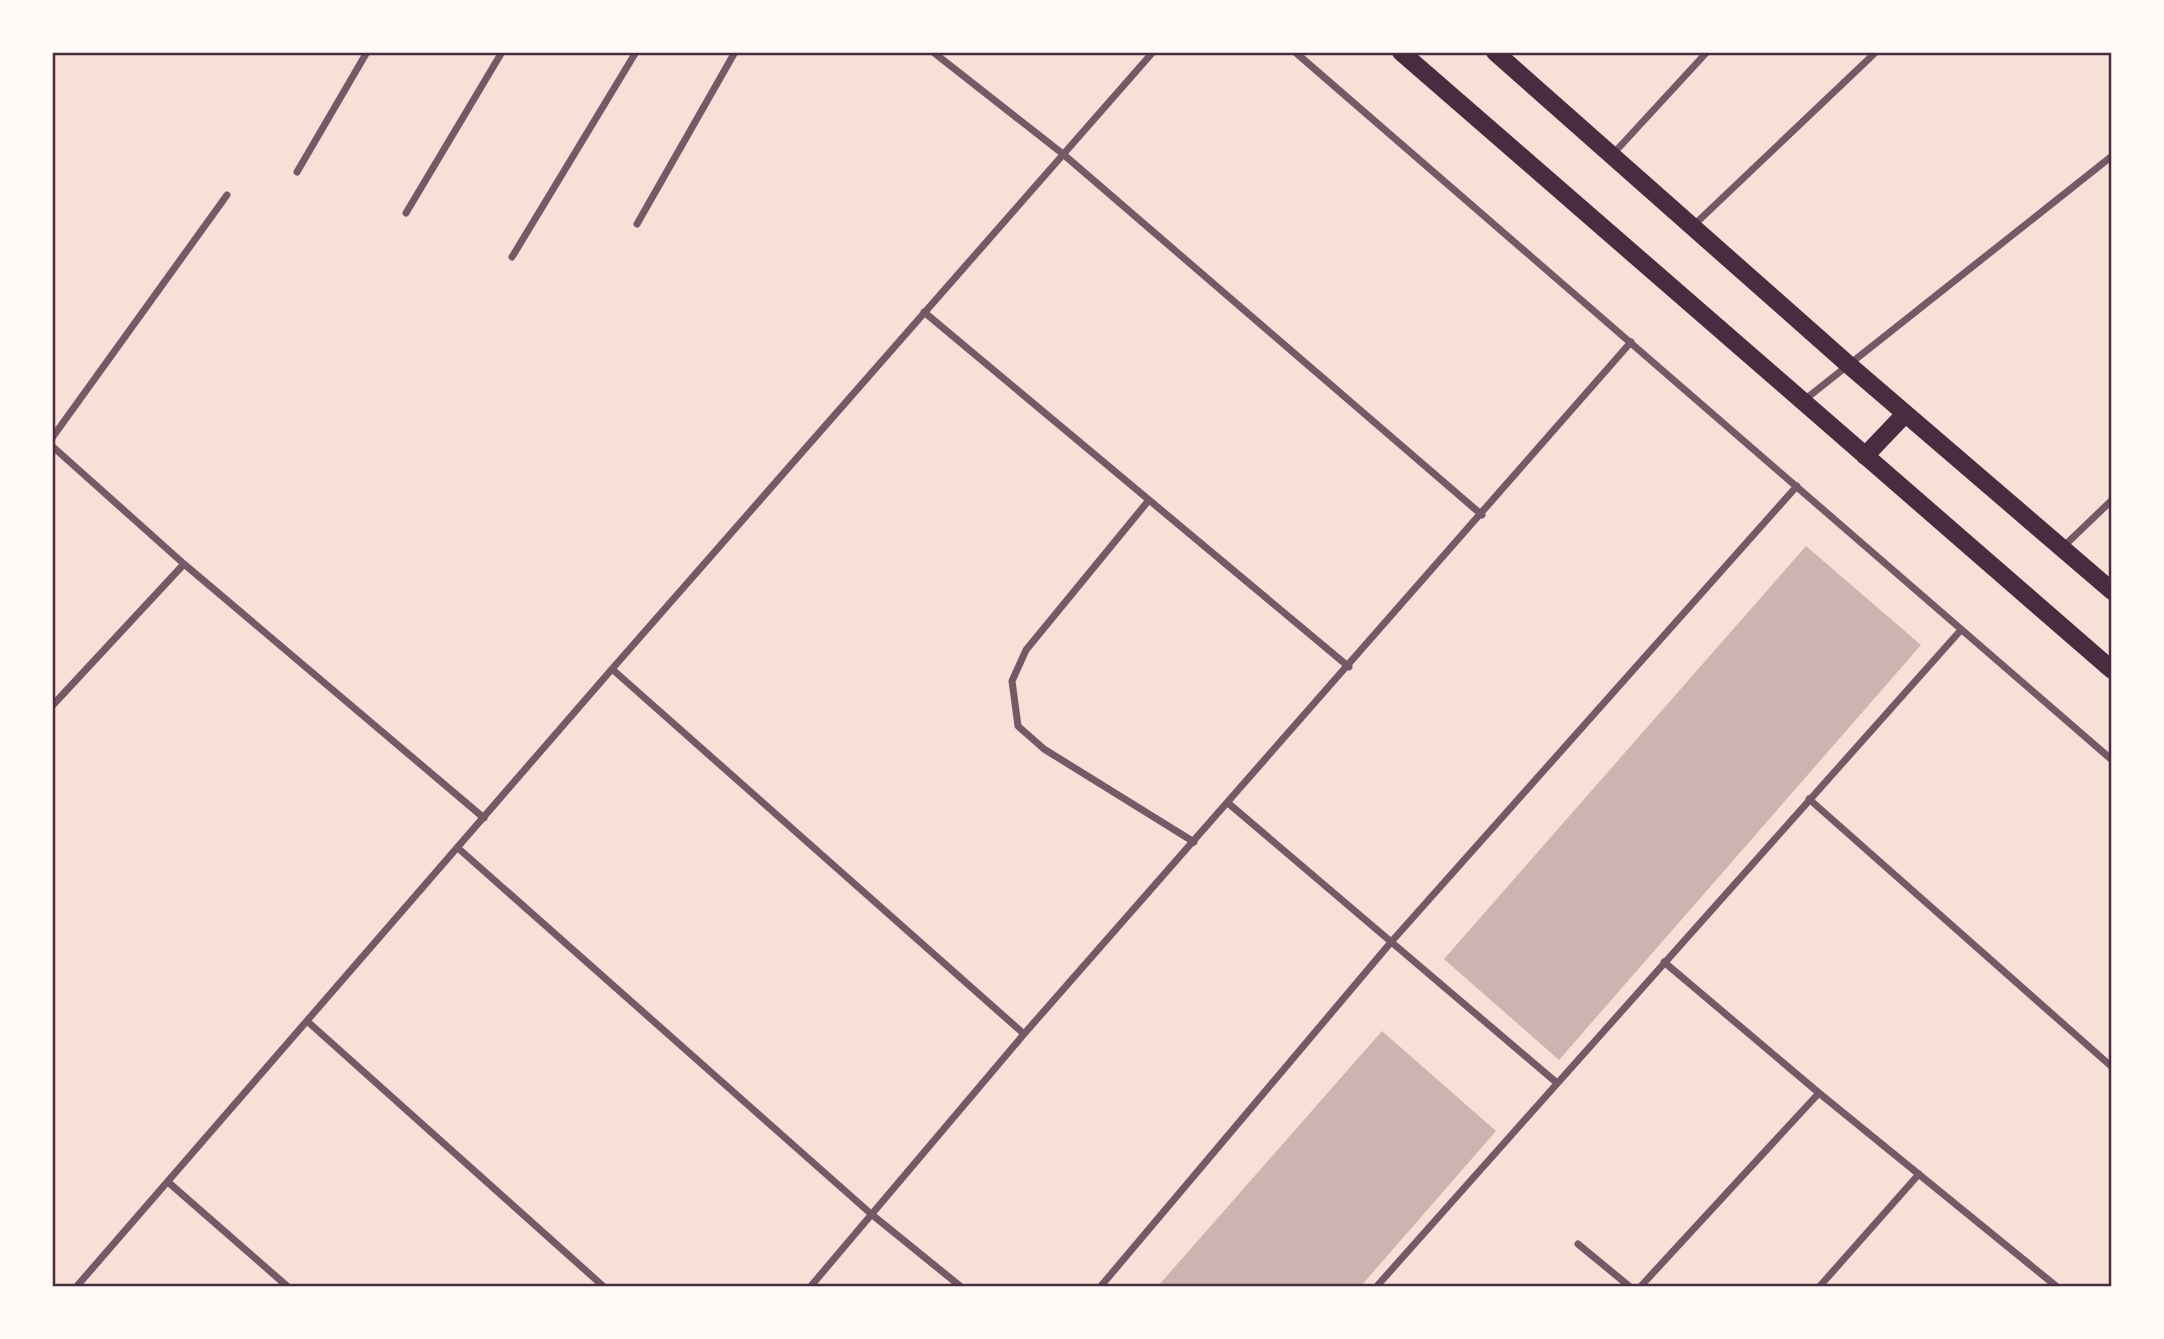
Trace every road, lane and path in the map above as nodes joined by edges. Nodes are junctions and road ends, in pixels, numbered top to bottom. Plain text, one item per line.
1 (367, 52) edge
2 (502, 52) edge
3 (636, 52) edge
4 (735, 52) edge
5 (933, 52) edge
6 (1153, 52) edge
7 (1295, 52) edge
8 (1401, 52) edge
9 (1495, 52) edge
10 (1707, 52) edge
11 (1876, 52) edge
12 (1063, 154) junction
13 (1612, 155) junction
14 (2112, 156) edge
15 (297, 172) dead end
16 (227, 195) dead end
17 (406, 213) dead end
18 (637, 224) dead end
19 (1693, 226) junction
20 (512, 257) dead end
21 (925, 312) junction
22 (1630, 342) junction
23 (1850, 366) junction
24 (1803, 401) junction
25 (1905, 414) junction
26 (52, 438) edge
27 (52, 446) edge
28 (1865, 456) junction
29 (1797, 486) junction
30 (1149, 500) junction
31 (2112, 500) edge
32 (1482, 515) junction
33 (2062, 548) junction
34 (184, 564) junction
35 (2112, 591) edge
36 (1960, 631) junction
37 (1349, 667) junction
38 (612, 669) junction
39 (2112, 670) edge
40 (52, 706) edge
41 (2112, 760) edge
42 (1809, 799) junction
43 (1228, 803) junction
44 (484, 818) junction
45 (1194, 842) junction
46 (458, 848) junction
47 (1392, 941) junction
48 (1664, 962) junction
49 (307, 1021) junction
50 (1024, 1034) junction
51 (2112, 1067) edge
52 (1557, 1083) junction
53 (1819, 1093) junction
54 (1919, 1174) junction
55 (168, 1182) junction
56 (870, 1213) junction
57 (1578, 1244) dead end
58 (77, 1286) edge
59 (287, 1286) edge
60 (603, 1286) edge
61 (811, 1286) edge
62 (960, 1286) edge
63 (1101, 1286) edge
64 (1377, 1286) edge
65 (1629, 1286) edge
66 (1641, 1286) edge
67 (1820, 1286) edge
68 (2056, 1286) edge

1 - 15 street
2 - 17 street
3 - 20 street
4 - 18 street
5 - 12 street
6 - 12 street
7 - 22 street
8 - 24 main road
9 - 13 main road
10 - 13 street
11 - 19 street
12 - 21 street
12 - 32 street
13 - 19 main road
14 - 23 street
16 - 26 street
19 - 23 main road
21 - 30 street
21 - 38 street
22 - 29 street
22 - 32 street
23 - 24 street
23 - 25 main road
24 - 28 main road
25 - 28 main road
25 - 33 main road
27 - 34 street
28 - 39 main road
29 - 36 street
29 - 47 street
30 - 37 street
30 - 45 street
31 - 33 street
32 - 37 street
33 - 35 main road
34 - 40 street
34 - 44 street
36 - 41 street
36 - 42 street
37 - 43 street
38 - 44 street
38 - 50 street
42 - 48 street
42 - 51 street
43 - 45 street
43 - 47 street
44 - 46 street
45 - 50 street
46 - 49 street
46 - 56 street
47 - 52 street
47 - 63 street
48 - 52 street
48 - 53 street
49 - 55 street
49 - 60 street
50 - 56 street
52 - 64 street
53 - 54 street
53 - 66 street
54 - 67 street
54 - 68 street
55 - 58 street
55 - 59 street
56 - 61 street
56 - 62 street
57 - 65 street

